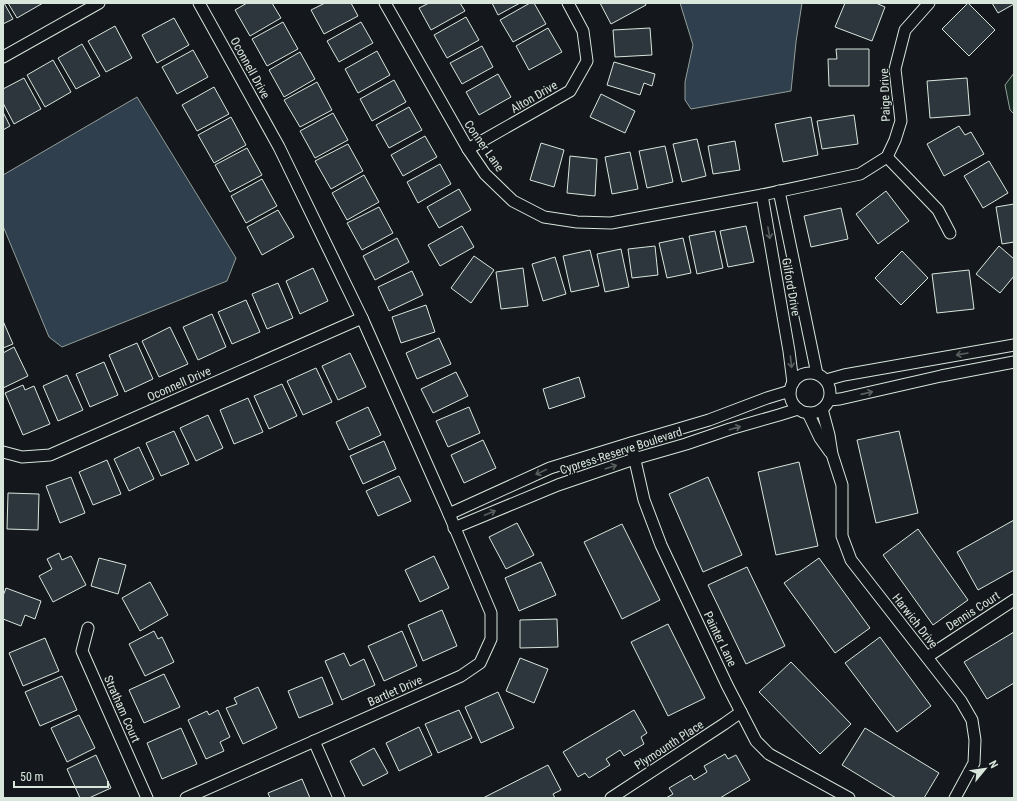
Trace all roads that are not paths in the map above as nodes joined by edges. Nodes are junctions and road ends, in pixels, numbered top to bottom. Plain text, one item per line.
1 (99, 3) edge
2 (199, 3) edge
3 (385, 3) edge
4 (568, 3) edge
5 (928, 3) edge
6 (3, 56) edge
7 (468, 149) junction
8 (887, 157) junction
9 (779, 191) junction
10 (762, 195) junction
11 (950, 233) dead end
12 (362, 318) junction
13 (1014, 345) edge
14 (985, 350) junction
15 (1014, 362) edge
16 (986, 367) junction
17 (821, 377) junction
18 (792, 387) junction
19 (825, 405) junction
20 (803, 411) junction
21 (631, 443) junction
22 (3, 452) edge
23 (832, 454) junction
24 (634, 459) junction
25 (448, 514) junction
26 (454, 528) junction
27 (1014, 600) edge
28 (88, 628) dead end
29 (927, 657) junction
30 (741, 712) junction
31 (314, 741) junction
32 (147, 798) edge
33 (186, 798) edge
34 (339, 798) edge
35 (612, 798) edge
36 (849, 798) edge
37 (955, 798) edge

1 - 6 street
2 - 12 street, Oconnell Drive
3 - 7 street, Conner Lane
4 - 7 street, Alton Drive
5 - 8 street, Paige Drive
7 - 10 street, Conner Lane
8 - 9 street
8 - 11 street
9 - 10 street
9 - 17 street, Gilford Drive
10 -> 18 street, Gilford Drive
12 - 22 street, Oconnell Drive
12 - 25 street, Oconnell Drive
13 - 14 street
14 - 16 street
14 -> 17 street
15 - 16 street
19 -> 16 street
17 - 18 street
17 - 19 street
18 - 20 street
18 - 21 street, Cypress Reserve Boulevard
19 - 20 street
19 - 23 street, Harwich Drive
20 - 23 street, Harwich Drive
24 -> 20 street, Cypress Reserve Boulevard
21 - 24 street, Painter Lane
21 -> 25 street, Cypress Reserve Boulevard
23 - 29 street, Harwich Drive
26 -> 24 street, Cypress Reserve Boulevard
24 - 30 street, Painter Lane
25 - 26 street, Oconnell Drive
26 - 31 street, Bartlet Drive
27 - 29 street, Dennis Court
28 - 32 street, Stratham Court
29 - 37 street, Harwich Drive
30 - 35 street, Plymounth Place
30 - 36 street, Painter Lane
31 - 33 street, Bartlet Drive
31 - 34 street

